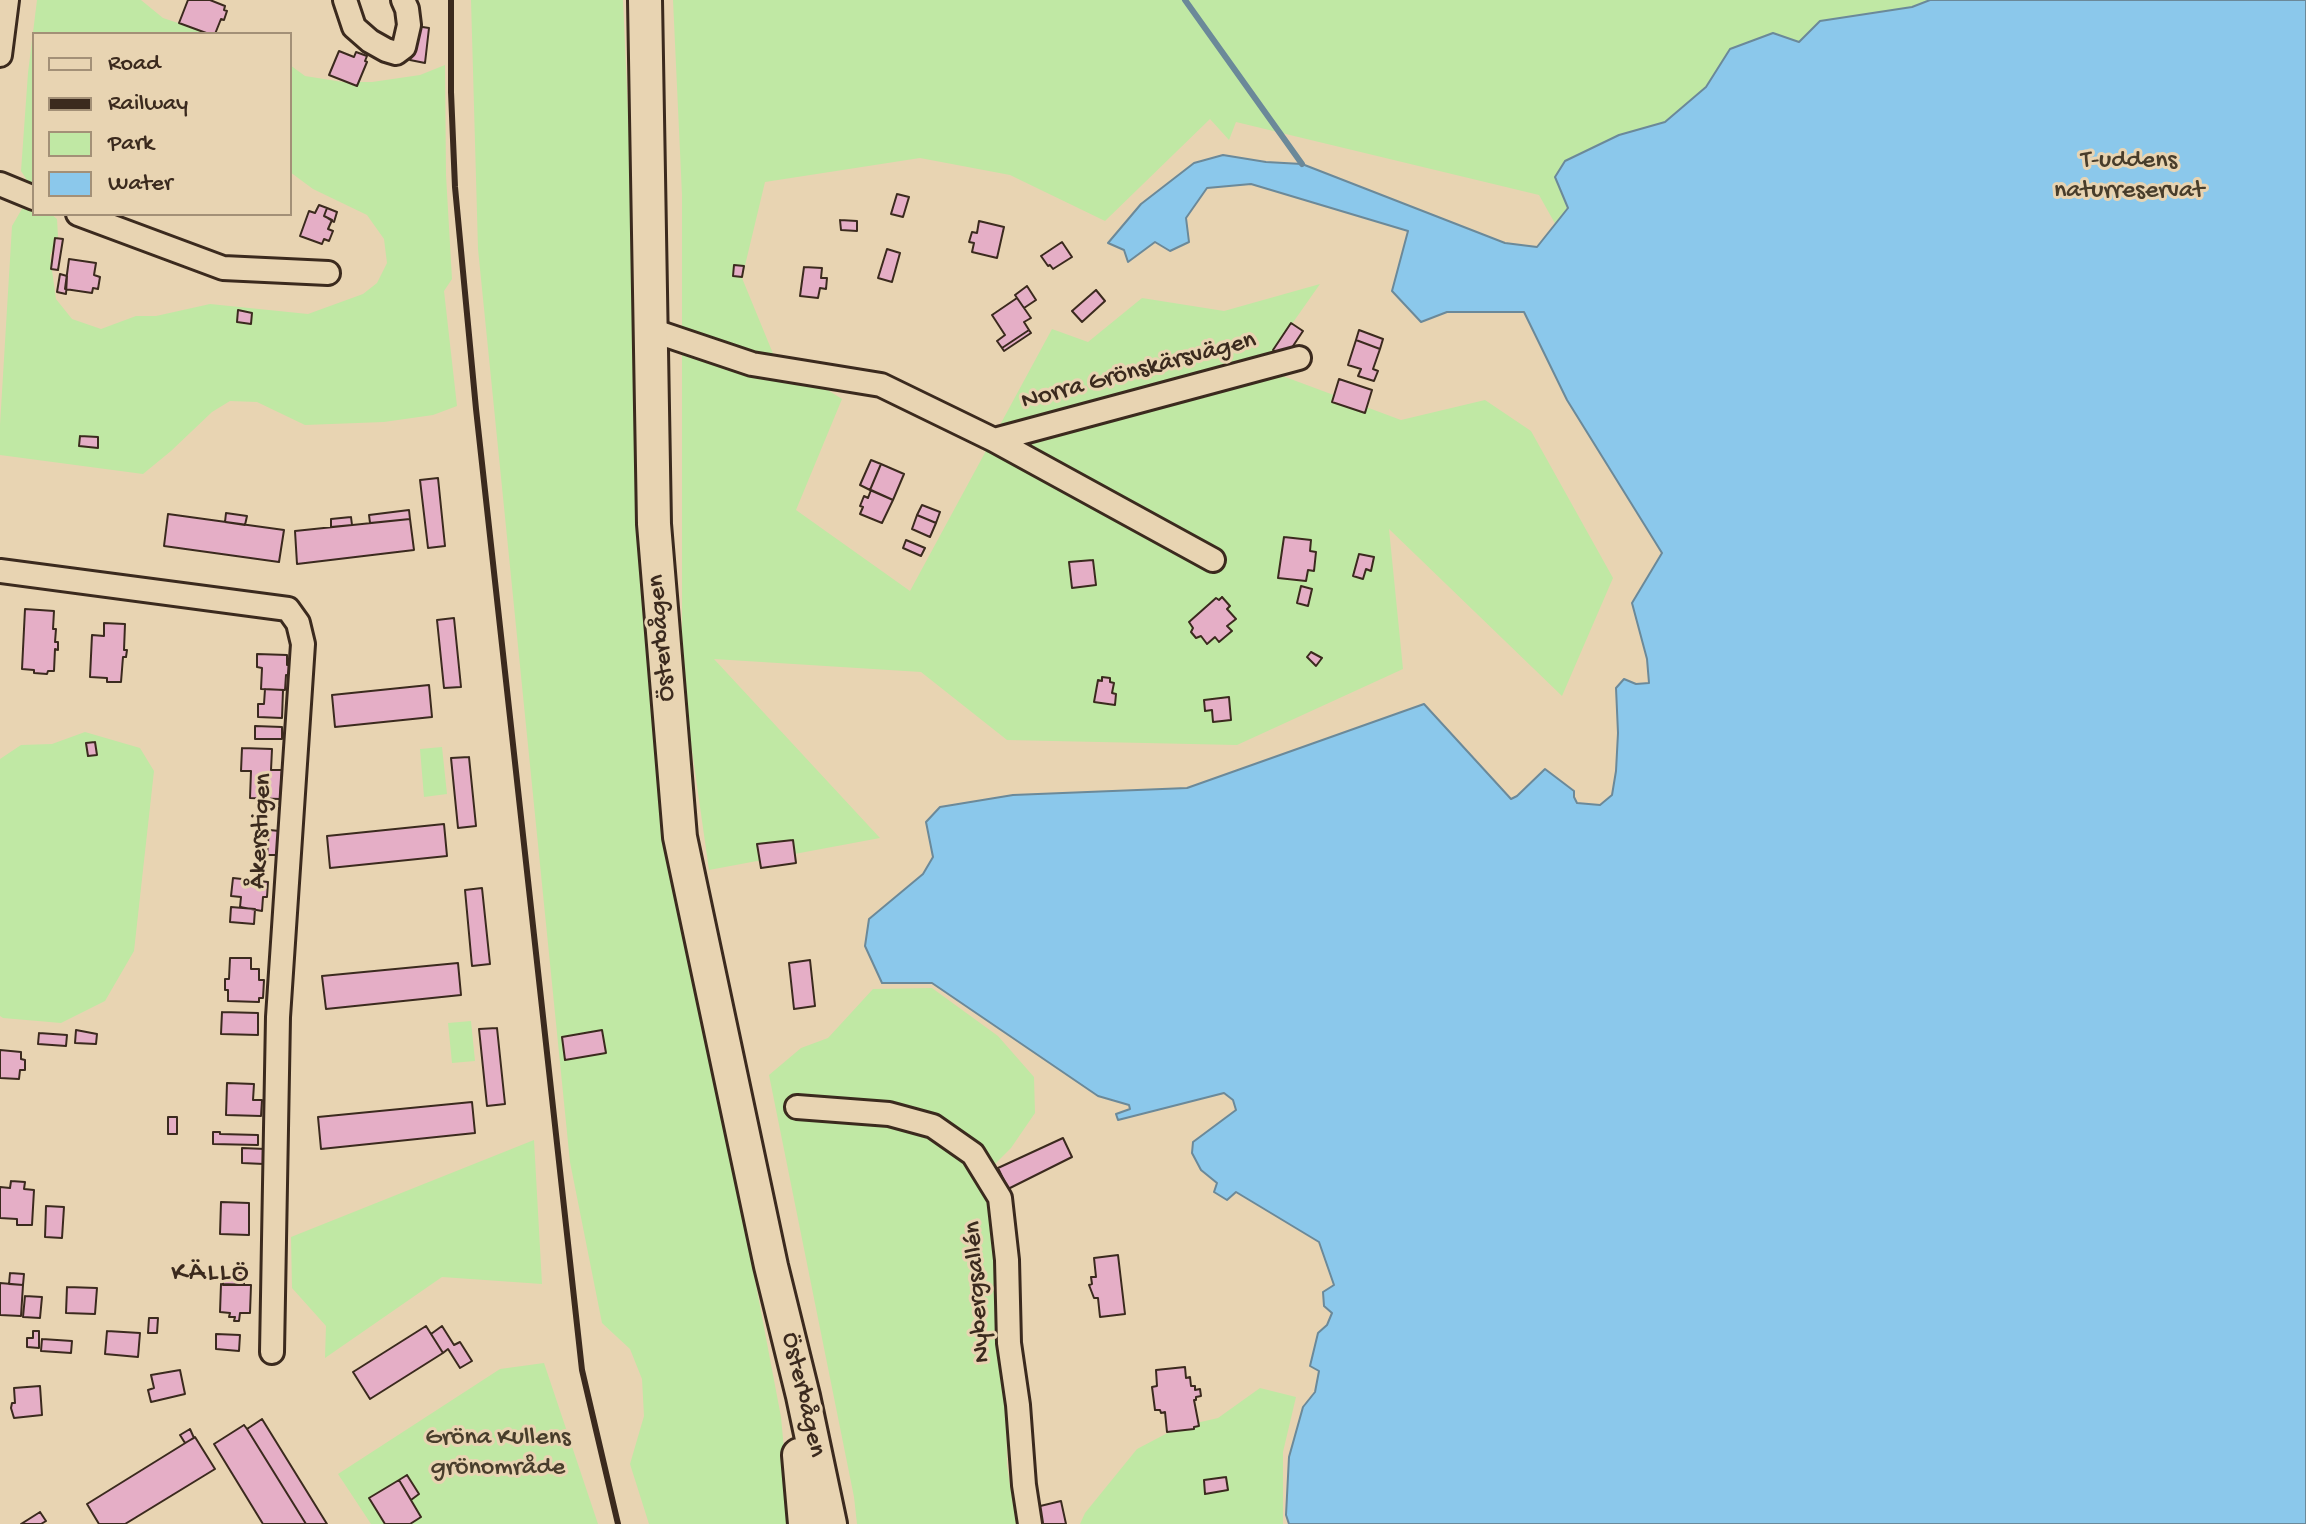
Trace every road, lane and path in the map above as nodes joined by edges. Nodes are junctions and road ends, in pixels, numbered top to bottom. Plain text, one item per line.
1 (7, 0) edge
2 (345, 0) edge
3 (403, 0) edge
4 (645, 0) edge
5 (0, 55) edge
6 (0, 184) edge
7 (32, 197) edge
8 (83, 216) edge
9 (328, 273) dead end
10 (651, 330) junction
11 (1299, 358) dead end
12 (994, 440) junction
13 (1213, 560) dead end
14 (0, 571) edge
15 (797, 1107) dead end
16 (771, 1266) junction
17 (272, 1352) dead end
18 (805, 1524) edge
19 (830, 1524) edge
20 (1030, 1524) edge

1 - 5 street
2 - 3 street
4 - 10 main road, Österbågen
6 - 7 street
8 - 9 street
10 - 12 street, Norra Grönskärsvägen
10 - 16 main road, Österbågen
11 - 12 street, Norra Grönskärsvägen
12 - 13 street, Norra Grönskärsvägen
14 - 17 street, Åkerstigen
15 - 20 street, Nybergsallén
16 - 18 main road, Österbågen
16 - 19 main road, Österbågen

